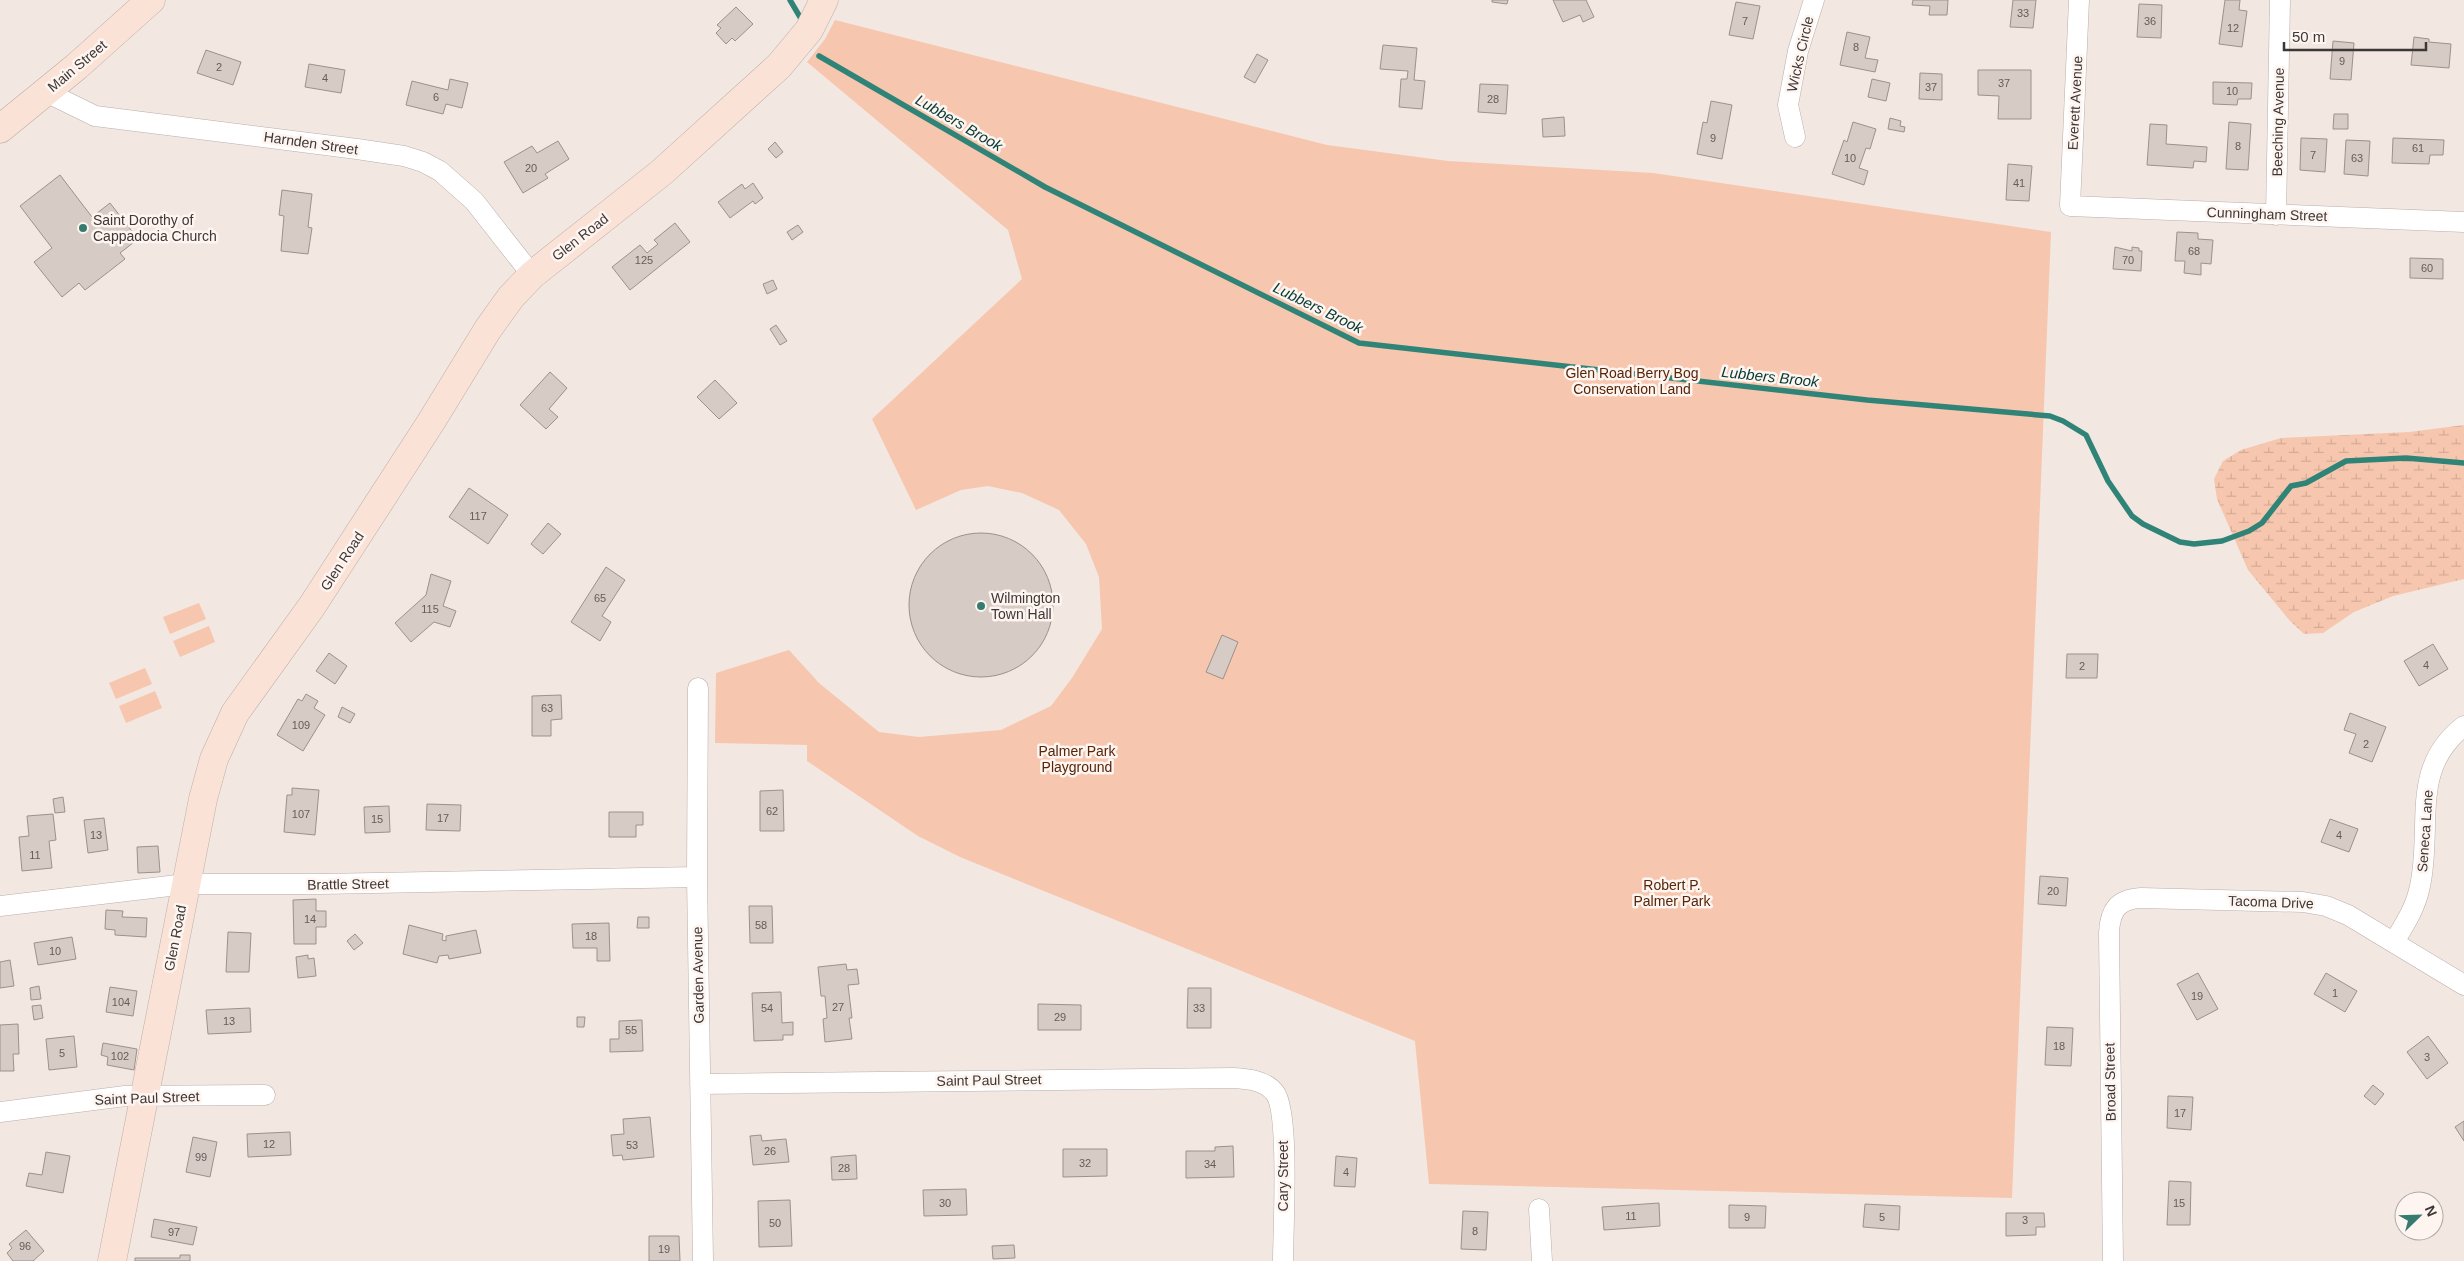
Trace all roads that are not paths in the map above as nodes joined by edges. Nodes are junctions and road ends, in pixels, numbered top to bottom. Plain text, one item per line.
1 (152, 0) edge
2 (824, 0) edge
3 (1814, 0) edge
4 (2080, 0) edge
5 (2280, 0) edge
6 (46, 92) junction
7 (0, 129) edge
8 (1795, 137) dead end
9 (2070, 206) joint
10 (2276, 215) junction
11 (2464, 222) edge
12 (532, 275) junction
13 (698, 688) dead end
14 (2464, 726) edge
15 (696, 877) junction
16 (186, 884) junction
17 (2117, 905) joint
18 (0, 906) edge
19 (2394, 942) junction
20 (2464, 985) edge
21 (700, 1084) junction
22 (1275, 1093) joint
23 (265, 1095) dead end
24 (143, 1098) junction
25 (0, 1112) edge
26 (1539, 1209) dead end
27 (112, 1261) edge
28 (703, 1261) edge
29 (1283, 1261) edge
30 (1542, 1261) edge
31 (2113, 1261) edge

1 - 6 street, Main Street
2 - 12 street, Glen Road
3 - 8 street, Wicks Circle
4 - 9 street, Everett Avenue
5 - 10 street, Beeching Avenue
6 - 7 street, Main Street
6 - 12 street, Harnden Street
9 - 10 street, Cunningham Street
10 - 11 street, Cunningham Street
12 - 16 street, Glen Road
13 - 15 street, Garden Avenue
14 - 19 street, Seneca Lane
15 - 16 street, Brattle Street
15 - 21 street, Garden Avenue
16 - 18 street, Brattle Street
16 - 24 street, Glen Road
17 - 19 street, Tacoma Drive
17 - 31 street, Broad Street
19 - 20 street, Tacoma Drive
21 - 22 street, Saint Paul Street
21 - 28 street, Garden Avenue
22 - 29 street, Cary Street
23 - 24 street, Saint Paul Street
24 - 25 street, Saint Paul Street
24 - 27 street, Glen Road
26 - 30 street

